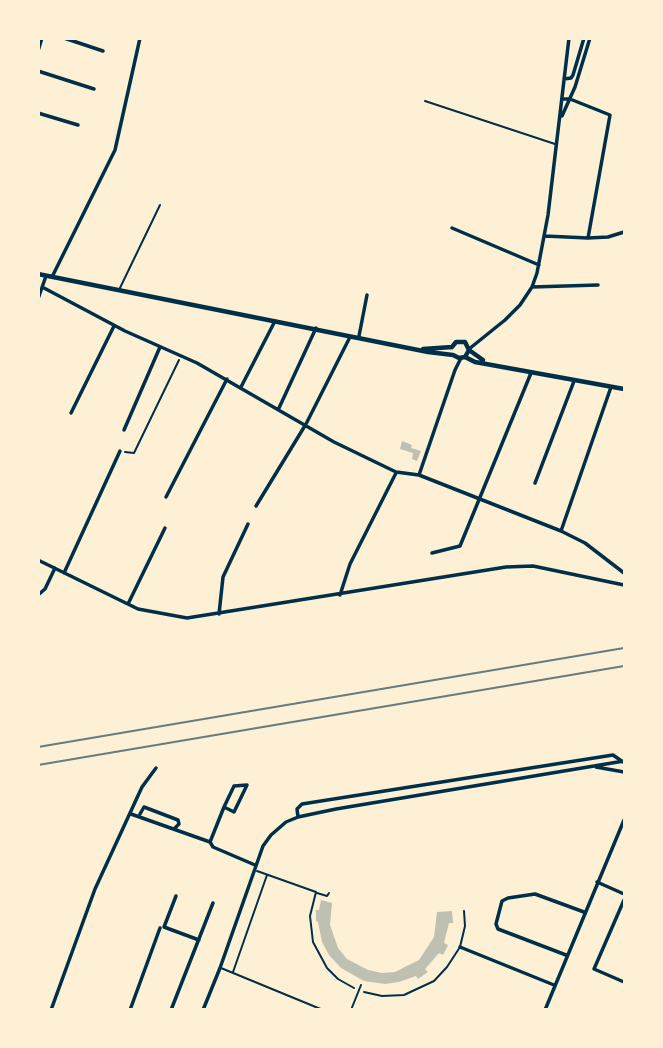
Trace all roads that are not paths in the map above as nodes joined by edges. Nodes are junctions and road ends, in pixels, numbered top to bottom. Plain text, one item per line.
1 (43, 38) edge
2 (64, 38) edge
3 (140, 38) edge
4 (569, 38) edge
5 (584, 38) edge
6 (590, 38) edge
7 (38, 51) edge
8 (103, 51) dead end
9 (38, 71) edge
10 (564, 79) junction
11 (94, 89) dead end
12 (562, 99) junction
13 (570, 99) junction
14 (425, 101) dead end
15 (38, 113) edge
16 (559, 121) junction
17 (78, 125) dead end
18 (556, 144) junction
19 (160, 205) dead end
20 (452, 228) dead end
21 (625, 232) edge
22 (545, 236) junction
23 (588, 238) junction
24 (539, 265) junction
25 (38, 274) edge
26 (49, 276) junction
27 (597, 285) dead end
28 (532, 287) junction
29 (44, 288) junction
30 (119, 291) junction
31 (367, 295) dead end
32 (38, 299) edge
33 (275, 321) junction
34 (114, 326) junction
35 (316, 328) junction
36 (351, 335) junction
37 (359, 336) junction
38 (160, 347) junction
39 (452, 347) junction
40 (468, 348) junction
41 (422, 349) junction
42 (453, 355) junction
43 (463, 357) junction
44 (487, 363) junction
45 (533, 371) junction
46 (227, 379) junction
47 (574, 381) junction
48 (611, 387) junction
49 (240, 388) junction
50 (625, 389) edge
51 (279, 408) junction
52 (71, 413) dead end
53 (306, 424) junction
54 (124, 430) dead end
55 (120, 451) road end
56 (396, 472) junction
57 (419, 474) junction
58 (535, 483) dead end
59 (166, 497) dead end
60 (481, 499) junction
61 (256, 506) dead end
62 (248, 524) dead end
63 (165, 528) dead end
64 (561, 531) junction
65 (432, 553) dead end
66 (38, 560) edge
67 (55, 568) junction
68 (64, 573) junction
69 (625, 573) edge
70 (625, 584) edge
71 (38, 595) edge
72 (340, 595) junction
73 (128, 604) junction
74 (219, 614) junction
75 (624, 762) edge
76 (591, 767) junction
77 (156, 768) dead end
78 (625, 772) edge
79 (312, 803) junction
80 (224, 807) junction
81 (307, 814) junction
82 (130, 815) junction
83 (143, 816) junction
84 (298, 817) junction
85 (625, 820) edge
86 (173, 828) junction
87 (210, 842) junction
88 (255, 867) junction
89 (268, 875) junction
90 (597, 882) junction
91 (329, 892) dead end
92 (315, 894) junction
93 (625, 894) edge
94 (176, 897) dead end
95 (625, 900) edge
96 (213, 903) dead end
97 (464, 911) dead end
98 (584, 912) junction
99 (160, 928) dead end
100 (199, 940) junction
101 (460, 947) junction
102 (566, 955) junction
103 (220, 968) junction
104 (233, 973) junction
105 (625, 982) edge
106 (554, 985) junction
107 (354, 988) dead end
108 (364, 992) dead end
109 (51, 1010) edge
110 (130, 1010) edge
111 (171, 1010) edge
112 (203, 1010) edge
113 (323, 1010) edge
114 (545, 1010) edge

1 - 7 street
2 - 8 street
3 - 26 street
4 - 10 street
5 - 10 street
6 - 13 street
9 - 11 street
10 - 12 street
12 - 13 street
12 - 16 street
13 - 16 street
13 - 23 street
14 - 18 lane
15 - 17 street
16 - 18 street
18 - 22 street
19 - 30 lane
20 - 24 street
21 - 23 street
22 - 23 street
22 - 24 street
24 - 28 street
25 - 26 street
26 - 29 street
26 - 30 street
27 - 28 street
28 - 40 street
29 - 32 street
29 - 34 street
30 - 33 street
31 - 37 street
33 - 35 street
33 - 49 street
34 - 38 street
34 - 52 street
35 - 36 street
35 - 51 street
36 - 37 street
36 - 53 street
37 - 41 street
38 - 46 street
38 - 54 street
39 - 40 street
39 - 41 street
39 - 42 street
40 - 43 street
40 - 44 street
41 - 42 street
42 - 43 street
43 - 44 street
43 - 57 street
44 - 45 street
45 - 47 street
45 - 60 street
46 - 49 street
46 - 59 street
47 - 48 street
47 - 58 street
48 - 50 street
48 - 64 street
49 - 51 street
51 - 53 street
53 - 56 street
53 - 61 street
55 - 68 street
56 - 57 street
56 - 72 street
57 - 60 street
60 - 64 street
60 - 65 street
62 - 74 street
63 - 73 street
64 - 69 street
66 - 67 street
67 - 68 street
67 - 71 street
68 - 73 street
70 - 72 street
72 - 74 street
73 - 74 street
75 - 76 street
75 - 79 street
76 - 78 street
76 - 81 street
77 - 82 street
79 - 81 street
79 - 84 street
80 - 80 street
80 - 87 street
81 - 84 street
82 - 83 street
82 - 109 street
83 - 86 street
83 - 86 street
84 - 88 street
85 - 90 street
86 - 87 street
87 - 88 street
88 - 89 lane
88 - 103 street
89 - 92 lane
89 - 104 lane
90 - 93 street
90 - 98 street
91 - 92 lane
92 - 107 lane
94 - 100 street
95 - 105 street
96 - 100 street
97 - 101 lane
98 - 102 street
98 - 102 street
99 - 110 street
100 - 111 street
101 - 106 street
101 - 108 lane
102 - 106 street
103 - 104 lane
103 - 112 street
104 - 113 lane
106 - 114 street

